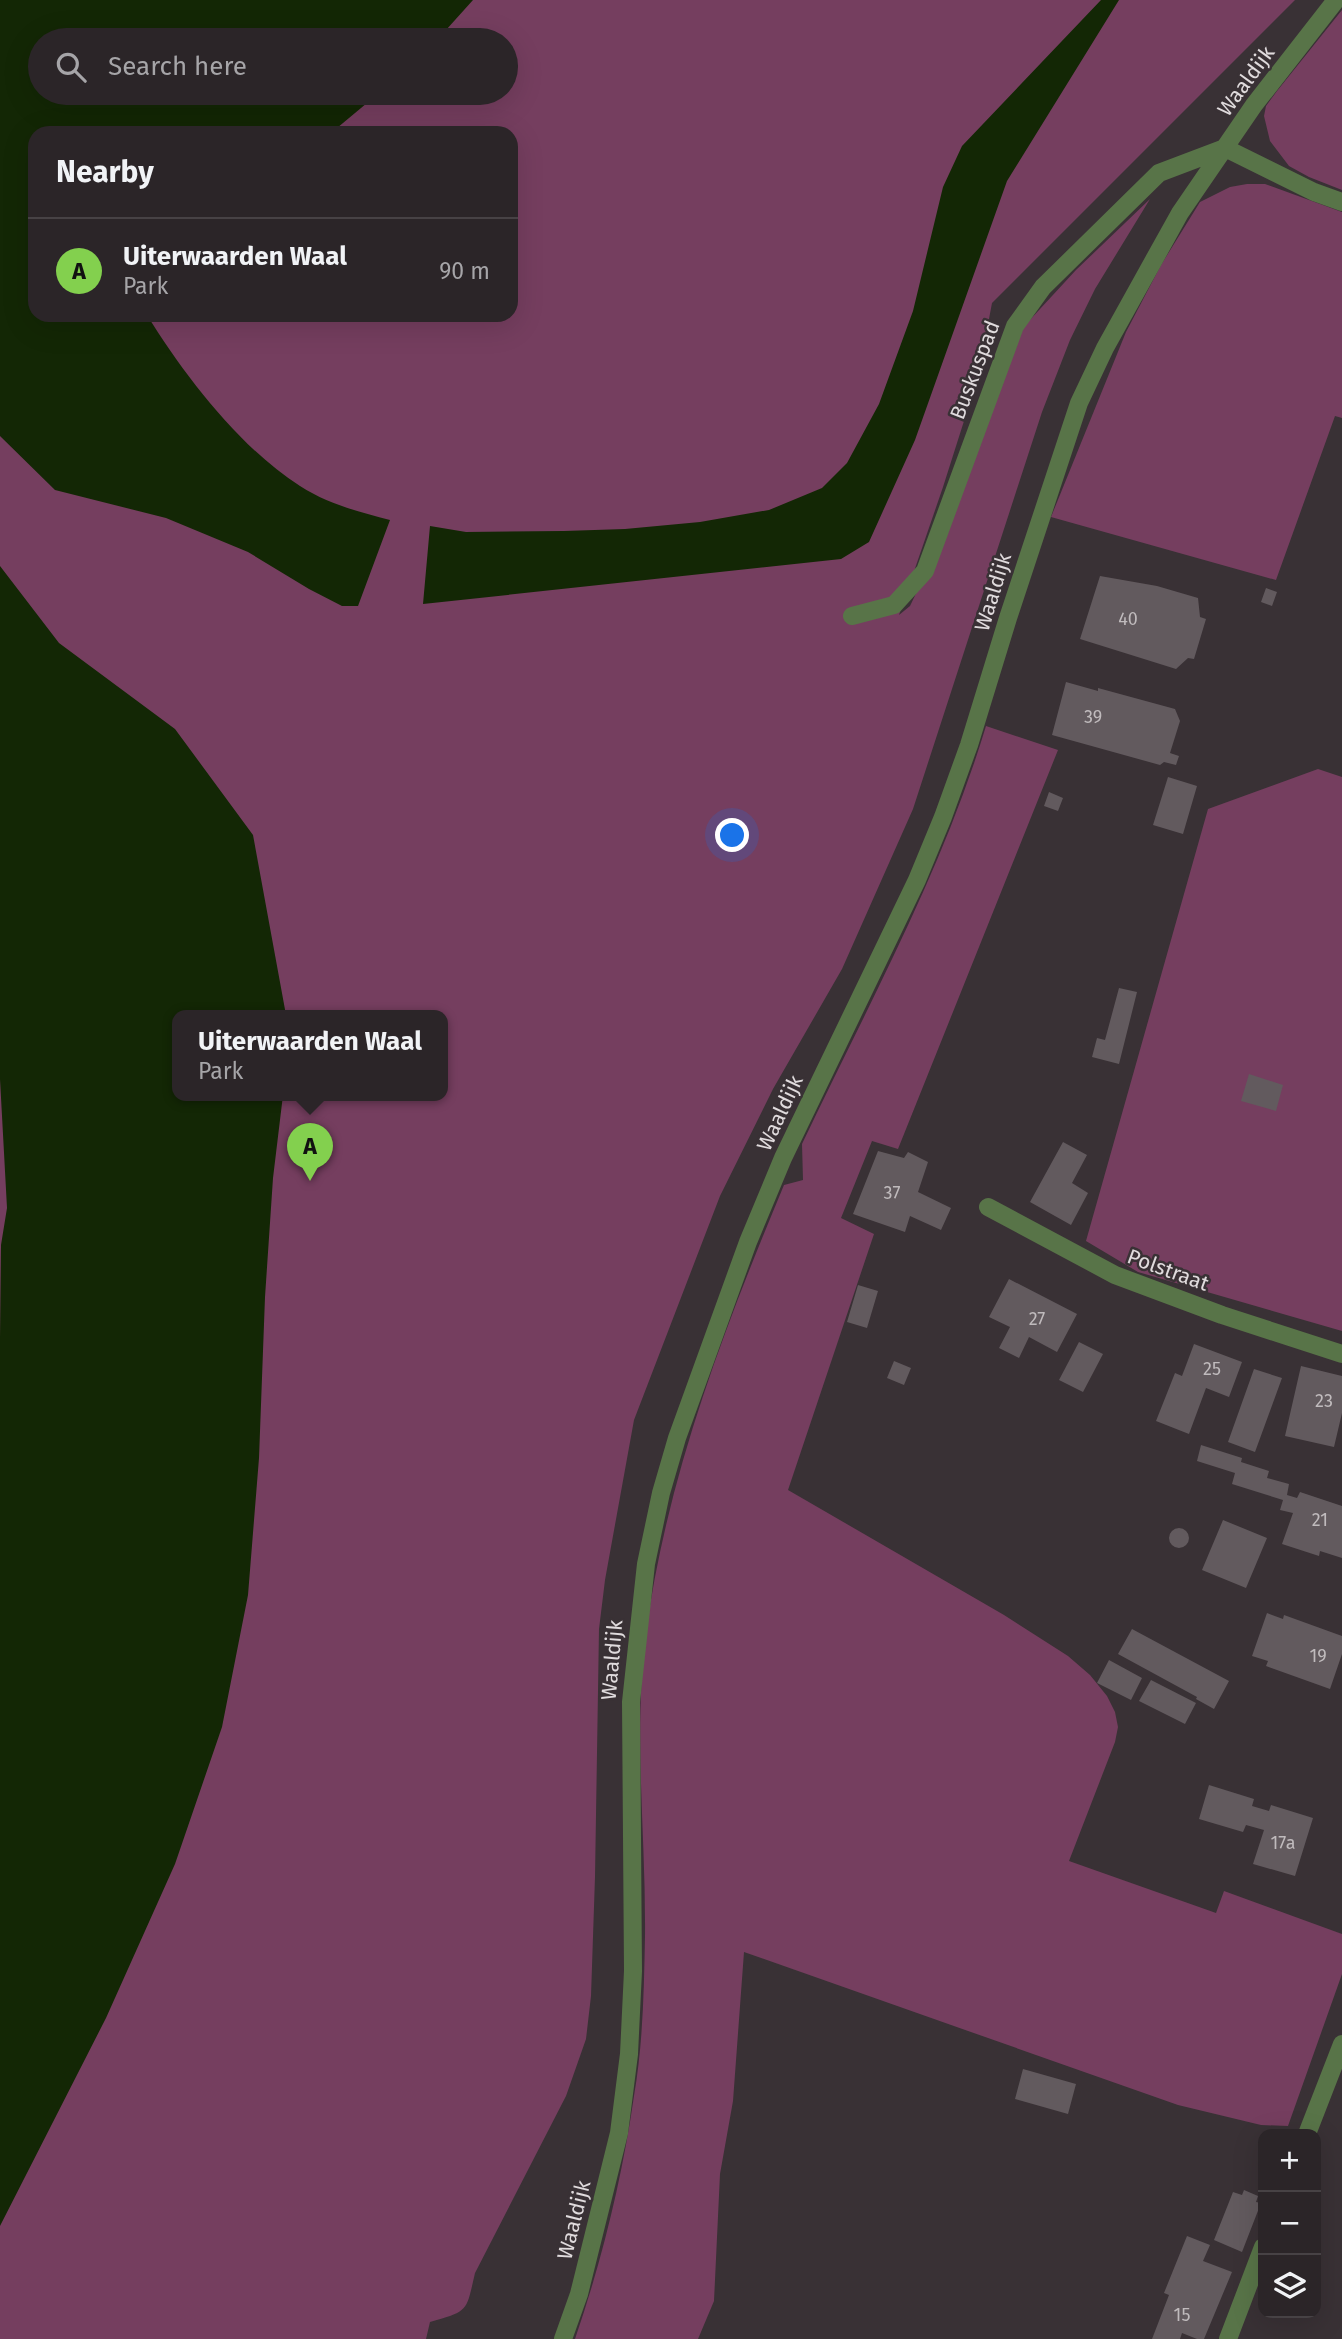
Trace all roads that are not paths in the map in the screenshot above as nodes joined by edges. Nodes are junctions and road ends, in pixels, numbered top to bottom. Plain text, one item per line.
1 (1336, 0) edge
2 (1225, 148) junction
3 (1342, 202) edge
4 (852, 616) dead end
5 (988, 1208) dead end
6 (1342, 1354) edge
7 (1342, 2044) edge
8 (1309, 2129) edge
9 (1260, 2255) edge
10 (564, 2339) edge
11 (1228, 2339) edge

1 - 2 street, Waaldijk
2 - 3 street
2 - 4 street, Buskuspad
2 - 10 street, Waaldijk
5 - 6 street, Polstraat
7 - 8 street
9 - 11 street

